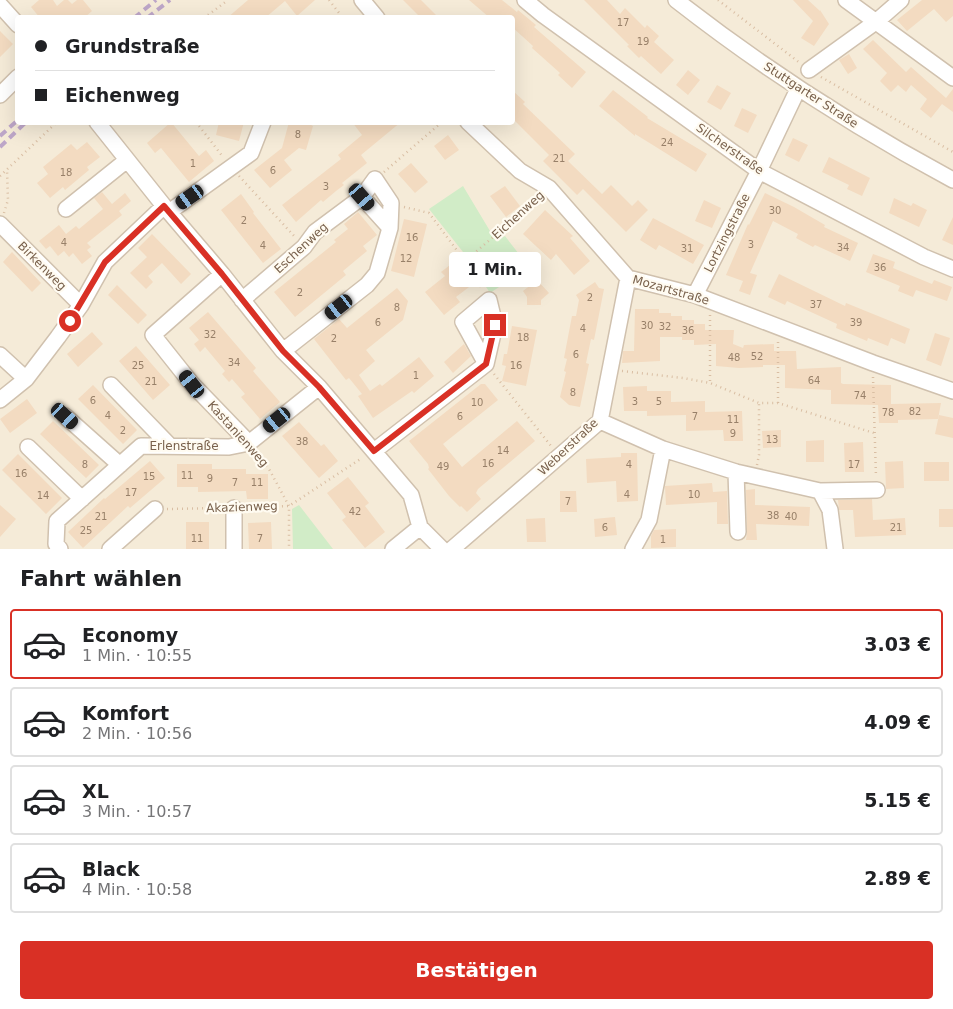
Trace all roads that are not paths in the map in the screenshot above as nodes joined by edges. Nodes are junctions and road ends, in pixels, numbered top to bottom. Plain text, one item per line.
1 (362, 0) edge
2 (525, 0) edge
3 (676, 0) edge
4 (846, 0) edge
5 (902, 0) edge
6 (0, 5) edge
7 (374, 15) edge
8 (876, 21) junction
9 (15, 22) edge
10 (809, 70) road end
11 (953, 78) edge
12 (15, 80) edge
13 (798, 89) junction
14 (0, 95) edge
15 (100, 125) edge
16 (262, 125) edge
17 (471, 125) edge
18 (127, 160) junction
19 (759, 171) junction
20 (953, 180) edge
21 (362, 197) junction
22 (66, 209) dead end
23 (166, 209) junction
24 (0, 224) edge
25 (390, 228) junction
26 (953, 269) edge
27 (222, 274) junction
28 (628, 278) junction
29 (695, 295) junction
30 (242, 300) junction
31 (81, 304) junction
32 (283, 351) junction
33 (0, 355) edge
34 (486, 364) junction
35 (26, 379) junction
36 (111, 384) dead end
37 (319, 387) junction
38 (953, 391) edge
39 (0, 400) edge
40 (65, 416) dead end
41 (600, 421) junction
42 (249, 443) junction
43 (170, 446) junction
44 (28, 447) dead end
45 (663, 449) junction
46 (374, 451) junction
47 (120, 465) junction
48 (736, 472) junction
49 (877, 490) road end
50 (820, 491) junction
51 (82, 498) junction
52 (234, 508) road end
53 (155, 509) road end
54 (420, 526) junction
55 (738, 532) dead end
56 (60, 549) edge
57 (110, 549) edge
58 (234, 549) edge
59 (393, 549) edge
60 (442, 549) edge
61 (452, 549) edge
62 (633, 549) edge
63 (834, 549) edge

1 - 7 street
2 - 19 street, Silcherstraße
3 - 13 street, Stuttgarter Straße
4 - 8 street
5 - 8 street
6 - 9 street
8 - 10 street
8 - 11 street
12 - 14 street
13 - 19 street, Lortzingstraße
13 - 20 street, Stuttgarter Straße
15 - 18 street
16 - 23 street
17 - 28 street, Mozartstraße
18 - 22 street
18 - 23 street
19 - 26 street, Silcherstraße
19 - 29 street, Lortzingstraße
21 - 25 street
21 - 25 street, Eschenweg
21 - 30 street, Eschenweg
23 - 27 street
23 - 31 street
24 - 31 street, Birkenweg
25 - 32 street
27 - 30 street
27 - 42 street, Kastanienweg
28 - 29 street, Mozartstraße
28 - 41 street, Weberstraße
29 - 38 street, Mozartstraße
30 - 32 street
31 - 35 street
32 - 37 street
33 - 35 street
34 - 34 street
34 - 46 street
35 - 39 street
36 - 43 street
37 - 42 street
37 - 46 street
40 - 47 street
41 - 45 street
41 - 61 street, Weberstraße
42 - 43 street, Erlenstraße
43 - 47 street, Erlenstraße
44 - 51 street
45 - 48 street
45 - 62 street
46 - 54 street
47 - 51 street, Erlenstraße
48 - 50 street
48 - 55 street
49 - 50 street
50 - 63 street
51 - 56 street, Erlenstraße
52 - 58 street
53 - 57 street
54 - 59 street
54 - 60 street

